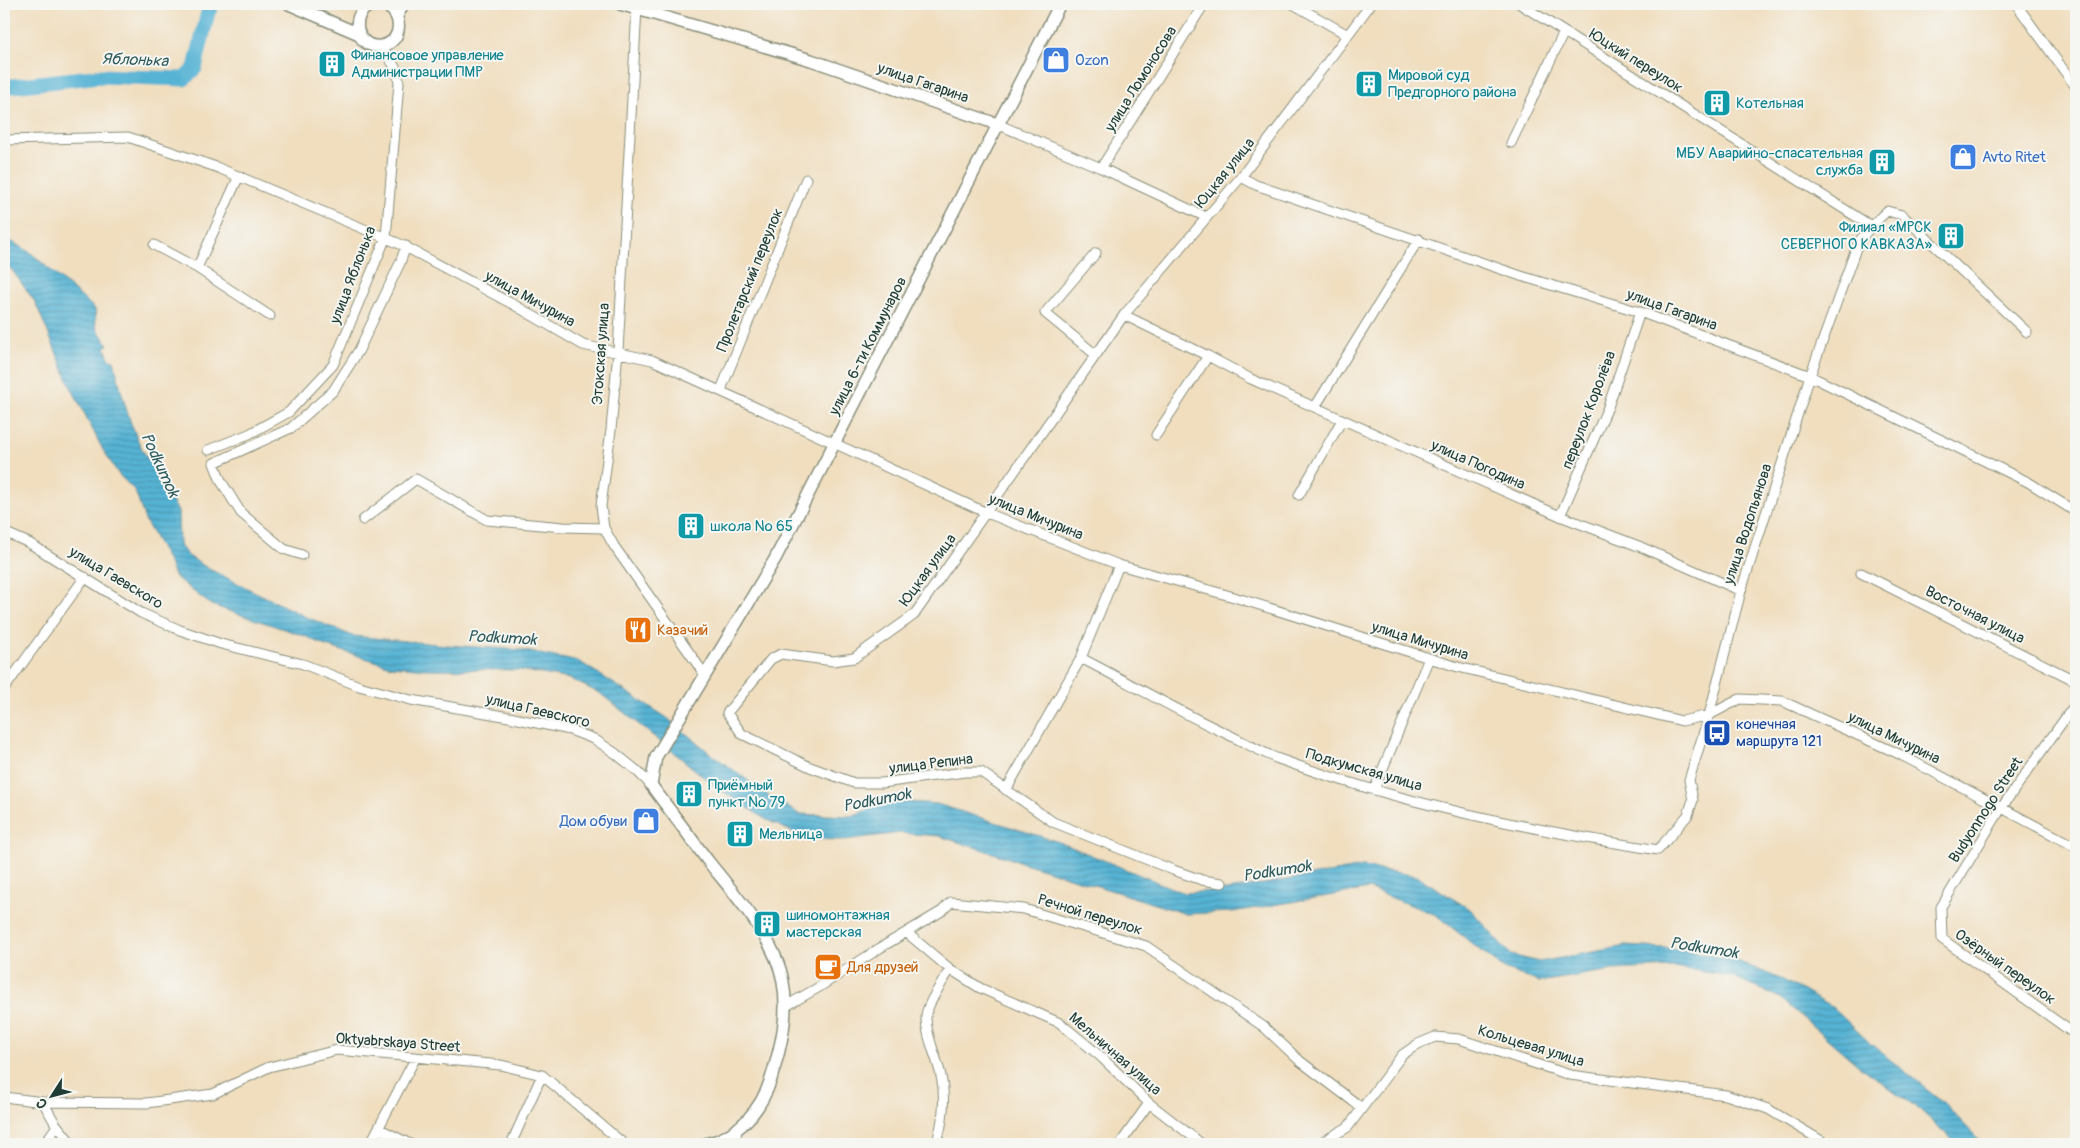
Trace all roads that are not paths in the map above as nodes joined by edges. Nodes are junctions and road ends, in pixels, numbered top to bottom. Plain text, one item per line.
1 (289, 4) edge
2 (372, 4) edge
3 (384, 4) edge
4 (403, 4) edge
5 (620, 4) edge
6 (1060, 4) edge
7 (1204, 4) edge
8 (1293, 4) edge
9 (1371, 4) edge
10 (1520, 4) edge
11 (2016, 4) edge
12 (637, 6) edge
13 (397, 16) junction
14 (1564, 32) junction
15 (359, 34) junction
16 (1346, 34) junction
17 (381, 46) junction
18 (2076, 87) edge
19 (997, 124) junction
20 (4, 140) edge
21 (1511, 143) dead end
22 (1101, 168) junction
23 (240, 176) junction
24 (1241, 177) junction
25 (806, 179) dead end
26 (1206, 217) junction
27 (1871, 226) junction
28 (386, 237) junction
29 (1419, 240) junction
30 (154, 245) dead end
31 (406, 246) junction
32 (1096, 253) dead end
33 (197, 268) junction
34 (1640, 312) junction
35 (1124, 315) junction
36 (270, 316) dead end
37 (2027, 332) dead end
38 (618, 351) junction
39 (1096, 355) junction
40 (1208, 356) junction
41 (1810, 376) junction
42 (721, 390) junction
43 (1315, 407) junction
44 (1342, 420) junction
45 (1156, 435) dead end
46 (836, 443) junction
47 (208, 450) dead end
48 (1298, 495) dead end
49 (2076, 512) edge
50 (987, 513) junction
51 (1560, 516) junction
52 (363, 520) dead end
53 (604, 528) junction
54 (4, 532) edge
55 (302, 554) dead end
56 (1120, 565) junction
57 (1861, 573) dead end
58 (85, 577) junction
59 (1740, 591) junction
60 (1081, 658) junction
61 (1429, 658) junction
62 (705, 675) junction
63 (2076, 681) edge
64 (4, 689) edge
65 (2076, 704) edge
66 (727, 713) joint
67 (1709, 715) junction
68 (651, 785) junction
69 (1006, 790) junction
70 (1374, 790) junction
71 (2002, 807) junction
72 (2076, 847) edge
73 (1658, 850) joint
74 (1222, 883) dead end
75 (907, 933) junction
76 (1942, 939) joint
77 (950, 970) junction
78 (786, 1006) junction
79 (2076, 1035) edge
80 (416, 1057) junction
81 (542, 1075) junction
82 (4, 1097) edge
83 (43, 1102) junction
84 (1149, 1103) junction
85 (1362, 1108) junction
86 (57, 1126) junction
87 (380, 1129) junction
88 (736, 1131) junction
89 (44, 1144) edge
90 (72, 1144) edge
91 (370, 1144) edge
92 (410, 1144) edge
93 (511, 1144) edge
94 (624, 1144) edge
95 (704, 1144) edge
96 (737, 1144) edge
97 (936, 1144) edge
98 (1120, 1144) edge
99 (1202, 1144) edge
100 (1319, 1144) edge
101 (1827, 1144) edge

1 - 15 main road
2 - 3 main road
2 - 15 main road
3 - 13 main road
4 - 13 main road
5 - 12 main road, улица Гагарина
6 - 19 main road, улица 6-ти Коммунаров
7 - 22 street, улица Ломоносова
8 - 16 street
9 - 16 street, Юцкая улица
10 - 14 street, Юцкий переулок
11 - 18 street
12 - 19 main road, улица Гагарина
12 - 38 street, Этокская улица
13 - 17 main road
14 - 21 street
14 - 27 street, Юцкий переулок
15 - 17 main road
16 - 24 street, Юцкая улица
17 - 28 street, улица Яблонька
19 - 22 street, улица Гагарина
19 - 46 main road, улица 6-ти Коммунаров
20 - 23 street, улица Мичурина
22 - 26 street, улица Гагарина
23 - 28 street, улица Мичурина
23 - 33 street
24 - 26 street, Юцкая улица
24 - 29 street, улица Гагарина
25 - 42 street, Пролетарский переулок
26 - 35 street, Юцкая улица
27 - 37 street, улица Водопьянова
27 - 41 street, улица Водопьянова
28 - 31 street, улица Мичурина
28 - 47 street, улица Яблонька
29 - 34 street, улица Гагарина
29 - 43 street
30 - 33 street
31 - 38 street, улица Мичурина
31 - 55 street
32 - 39 street
33 - 36 street
34 - 41 street, улица Гагарина
34 - 51 street, переулок Королёва
35 - 39 street, Юцкая улица
35 - 40 street, улица Погодина
38 - 42 street, улица Мичурина
38 - 53 street, Этокская улица
39 - 50 street, Юцкая улица
40 - 43 street, улица Погодина
40 - 45 street
41 - 49 street, улица Гагарина
41 - 59 street, улица Водопьянова
42 - 46 street, улица Мичурина
43 - 44 street, улица Погодина
44 - 48 street
44 - 51 street, улица Погодина
46 - 50 street, улица Мичурина
46 - 62 main road, улица 6-ти Коммунаров
50 - 56 street, улица Мичурина
50 - 66 street, Юцкая улица
51 - 59 street, улица Погодина
52 - 53 street
53 - 62 street, Этокская улица
54 - 58 street, улица Гаевского
56 - 60 street
56 - 61 street, улица Мичурина
57 - 63 street, Восточная улица
58 - 64 street
58 - 68 street, улица Гаевского
59 - 67 street, улица Водопьянова
60 - 69 street
60 - 70 street, Подкумская улица
61 - 67 street, улица Мичурина
61 - 70 street
62 - 68 main road, улица 6-ти Коммунаров
65 - 71 street, Budyonnogo Street
66 - 69 street, улица Репина
67 - 71 street, улица Мичурина
67 - 73 street, улица Водопьянова
68 - 78 main road, улица Гаевского
69 - 74 street, улица Репина
70 - 73 street, Подкумская улица
71 - 72 street, улица Мичурина
71 - 76 street, Budyonnogo Street
75 - 77 street, Мельничная улица
75 - 78 street, Речной переулок
75 - 85 street, Речной переулок
76 - 79 street, Озёрный переулок
77 - 84 street, Мельничная улица
77 - 97 street
78 - 88 main road, улица Гаевского
80 - 81 street, Oktyabrskaya Street
80 - 83 street, Oktyabrskaya Street
80 - 87 street
81 - 93 street
81 - 94 street, Oktyabrskaya Street
82 - 83 street, Oktyabrskaya Street
83 - 86 street
84 - 98 street
84 - 99 street, Мельничная улица
85 - 100 street, Кольцевая улица
85 - 101 street, Кольцевая улица
86 - 89 street
86 - 90 street
87 - 91 street
87 - 92 street
88 - 95 main road, улица Гаевского
88 - 96 street

